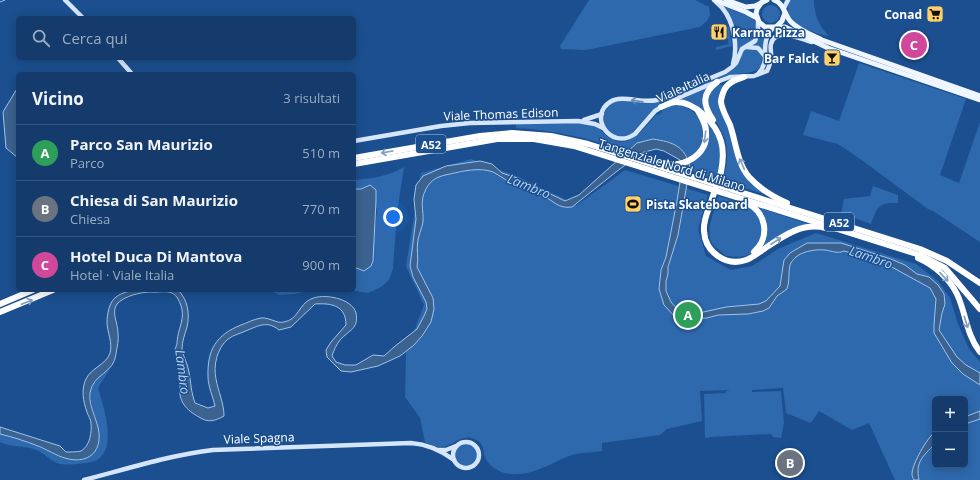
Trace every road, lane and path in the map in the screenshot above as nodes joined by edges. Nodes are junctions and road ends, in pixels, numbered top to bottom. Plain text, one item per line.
1 (65, 0) edge
2 (71, 0) edge
3 (714, 0) edge
4 (726, 0) edge
5 (767, 0) edge
6 (774, 0) edge
7 (788, 0) edge
8 (761, 3) junction
9 (72, 7) junction
10 (784, 11) junction
11 (81, 16) edge
12 (757, 19) junction
13 (774, 27) junction
14 (823, 46) junction
15 (746, 47) junction
16 (765, 59) junction
17 (120, 60) edge
18 (732, 67) junction
19 (130, 72) edge
20 (757, 75) junction
21 (744, 76) junction
22 (717, 82) junction
23 (980, 96) edge
24 (980, 100) edge
25 (661, 107) junction
26 (698, 111) junction
27 (602, 114) junction
28 (578, 121) junction
29 (603, 128) junction
30 (512, 136) junction
31 (356, 141) edge
32 (614, 153) junction
33 (356, 158) edge
34 (639, 161) junction
35 (356, 164) edge
36 (722, 172) junction
37 (692, 182) junction
38 (711, 205) junction
39 (797, 209) junction
40 (887, 244) junction
41 (980, 283) edge
42 (28, 292) edge
43 (48, 292) edge
44 (0, 304) edge
45 (980, 309) edge
46 (0, 312) edge
47 (980, 352) edge
48 (456, 446) junction
49 (437, 450) junction
50 (454, 460) junction
51 (84, 480) edge

1 - 9 street
2 - 9 street
3 - 12 main road
3 - 18 street
4 - 8 main road
5 - 8 main road
6 - 10 main road
7 - 10 street
8 - 12 main road
9 - 11 street
10 - 13 main road
10 - 23 main road
12 - 13 main road
12 - 15 street
13 - 14 main road
13 - 16 street
14 - 20 street
14 - 24 main road
15 - 16 street
15 - 18 street
16 - 20 street
17 - 19 street
18 -> 27 street, Viale Italia
20 - 21 street, Viale Italia
21 - 22 street, Viale Italia
39 -> 21 highway
22 - 25 street, Viale Italia
22 - 36 highway
25 - 26 highway
25 - 29 street, Viale Italia
26 -> 34 highway
26 - 36 highway
27 - 28 street, Viale Thomas Edison
27 - 29 street
28 - 29 street, Viale Thomas Edison
28 - 31 street, Viale Thomas Edison
30 - 32 highway, Tangenziale Nord di Milano / A52
30 - 32 highway, Tangenziale Nord di Milano / A52
30 -> 33 highway, Tangenziale Nord di Milano / A52
30 - 35 highway, Tangenziale Nord di Milano / A52
32 - 34 highway, Tangenziale Nord di Milano / A52
34 - 37 highway
36 - 38 highway, bridge
37 - 38 highway
37 - 39 highway, Tangenziale Nord di Milano / A52
37 - 40 highway, Tangenziale Nord di Milano / A52
38 -> 40 highway
39 - 41 highway, Tangenziale Nord di Milano / A52
40 - 45 highway, Tangenziale Nord di Milano / A52
40 -> 47 highway
42 - 44 highway
46 -> 43 highway
48 - 49 street
48 - 50 street
48 - 50 street
49 - 50 street, Viale Spagna
49 - 51 street, Viale Spagna

